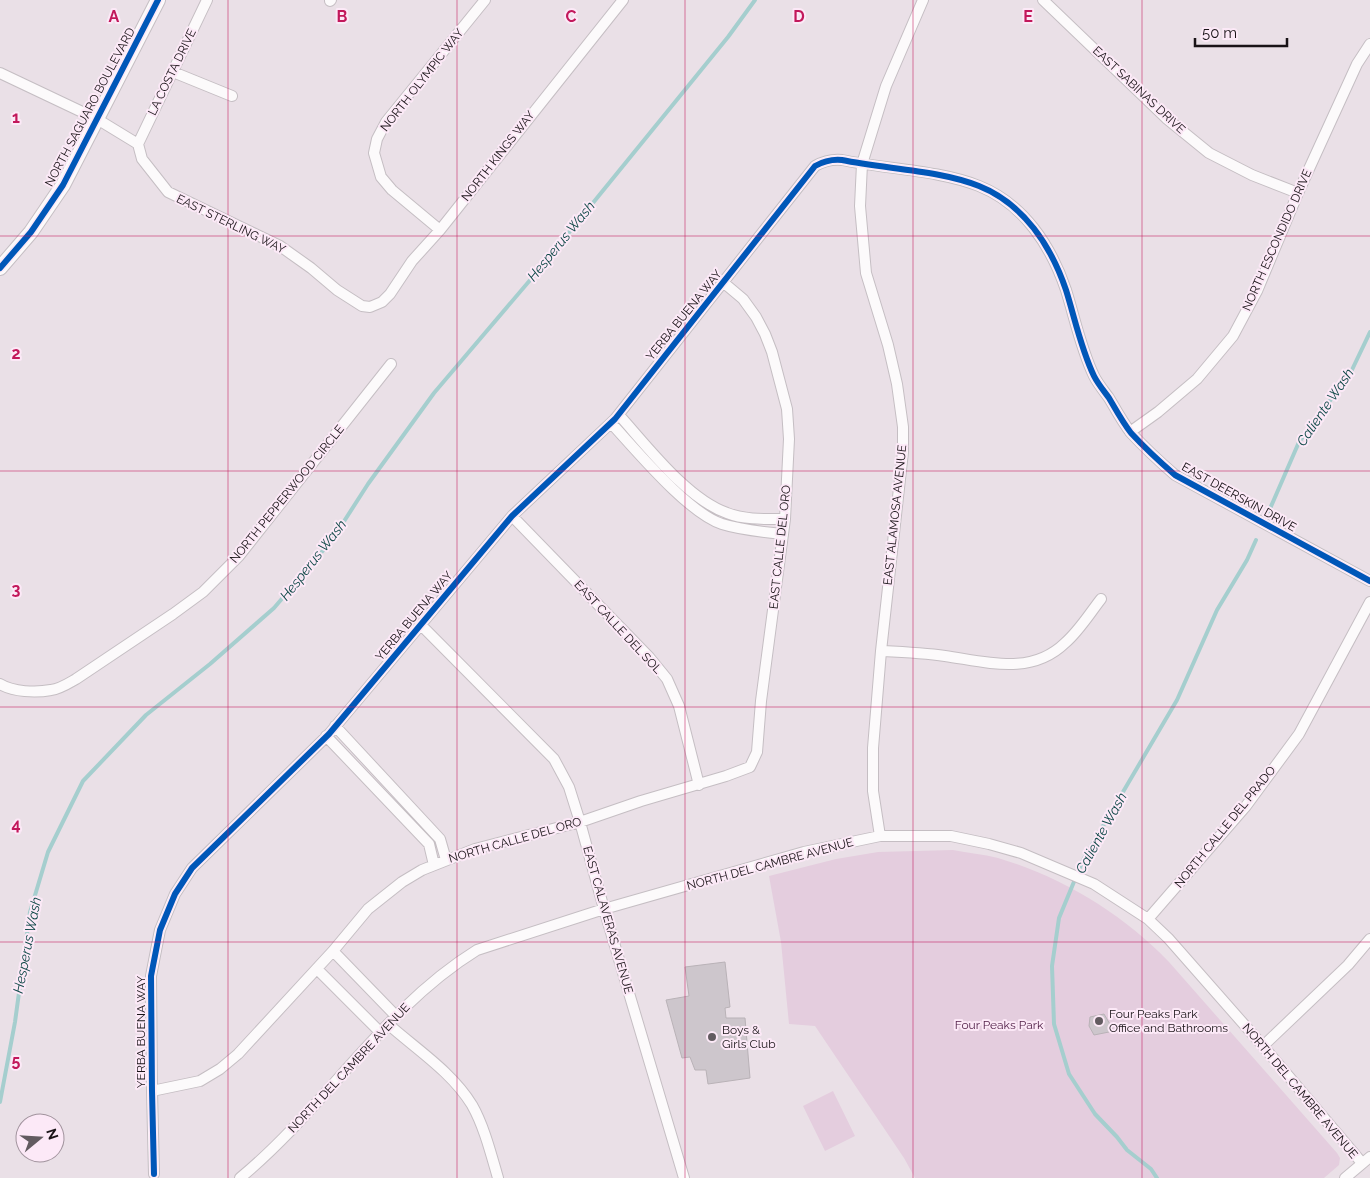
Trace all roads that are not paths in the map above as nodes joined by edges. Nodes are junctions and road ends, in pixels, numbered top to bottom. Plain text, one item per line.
1 (158, 0) edge
2 (207, 0) edge
3 (486, 0) edge
4 (623, 0) edge
5 (923, 0) edge
6 (1043, 0) edge
7 (1370, 44) edge
8 (173, 72) junction
9 (0, 73) edge
10 (232, 96) dead end
11 (96, 119) junction
12 (138, 144) junction
13 (862, 164) junction
14 (1298, 193) junction
15 (440, 230) junction
16 (0, 268) edge
17 (724, 283) junction
18 (370, 307) joint
19 (391, 364) dead end
20 (619, 414) junction
21 (610, 423) junction
22 (1130, 432) junction
23 (512, 516) junction
24 (785, 519) junction
25 (783, 534) junction
26 (1370, 580) edge
27 (1101, 599) dead end
28 (1370, 602) edge
29 (421, 625) junction
30 (881, 651) junction
31 (0, 684) edge
32 (335, 726) junction
33 (326, 736) junction
34 (750, 767) joint
35 (699, 785) junction
36 (580, 822) junction
37 (880, 836) junction
38 (446, 860) junction
39 (434, 865) junction
40 (604, 909) junction
41 (1148, 919) junction
42 (1370, 938) edge
43 (333, 951) junction
44 (316, 968) junction
45 (396, 1016) junction
46 (388, 1024) junction
47 (380, 1032) junction
48 (1263, 1046) junction
49 (152, 1090) junction
50 (1366, 1160) edge
51 (154, 1174) dead end
52 (240, 1178) edge
53 (498, 1178) edge
54 (684, 1178) edge
55 (1345, 1178) edge

1 - 11 main road, NORTH SAGUARO BOULEVARD
2 - 8 street, LA COSTA DRIVE
3 - 15 street, NORTH OLYMPIC WAY
4 - 15 street, NORTH KINGS WAY
5 - 13 street, EAST ALAMOSA AVENUE
6 - 14 street, EAST SABINAS DRIVE
7 - 14 street, NORTH ESCONDIDO DRIVE
8 - 10 street
8 - 12 street, LA COSTA DRIVE
9 - 11 street
11 - 12 street
11 - 16 main road, NORTH SAGUARO BOULEVARD
12 - 18 street, EAST STERLING WAY
13 - 17 street, YERBA BUENA WAY
13 - 22 street, EAST DEERSKIN DRIVE
13 - 30 street, EAST ALAMOSA AVENUE
14 - 22 street, NORTH ESCONDIDO DRIVE
15 - 18 street, NORTH KINGS WAY
17 - 20 street, YERBA BUENA WAY
17 - 24 street, EAST CALLE DEL ORO
19 - 31 street, NORTH PEPPERWOOD CIRCLE
20 - 21 street, YERBA BUENA WAY
20 - 24 street
21 - 23 street, YERBA BUENA WAY
21 - 25 street
22 - 26 street, EAST DEERSKIN DRIVE
23 - 29 street, YERBA BUENA WAY
23 - 35 street, EAST CALLE DEL SOL
24 - 25 street, EAST CALLE DEL ORO
25 - 34 street, EAST CALLE DEL ORO
27 - 30 street
28 - 41 street, NORTH CALLE DEL PRADO
29 - 32 street, YERBA BUENA WAY
29 - 36 street, EAST CALAVERAS AVENUE
30 - 37 street, EAST ALAMOSA AVENUE
32 - 33 street, YERBA BUENA WAY
32 - 38 street
33 - 39 street
33 - 49 street, YERBA BUENA WAY
34 - 35 street, NORTH CALLE DEL ORO
35 - 36 street, NORTH CALLE DEL ORO
36 - 38 street, NORTH CALLE DEL ORO
36 - 40 street, EAST CALAVERAS AVENUE
37 - 40 street, NORTH DEL CAMBRE AVENUE
37 - 41 street, NORTH DEL CAMBRE AVENUE
38 - 39 street, NORTH CALLE DEL ORO
39 - 43 street, NORTH CALLE DEL ORO
40 - 45 street, NORTH DEL CAMBRE AVENUE
40 - 54 street, EAST CALAVERAS AVENUE
41 - 48 street, NORTH DEL CAMBRE AVENUE
42 - 48 street
43 - 44 street, NORTH CALLE DEL ORO
43 - 45 street
44 - 47 street
44 - 49 street, NORTH CALLE DEL ORO
45 - 46 street, NORTH DEL CAMBRE AVENUE
46 - 47 street, NORTH DEL CAMBRE AVENUE
46 - 53 street
47 - 52 street, NORTH DEL CAMBRE AVENUE
48 - 50 street, NORTH DEL CAMBRE AVENUE
49 - 51 street, YERBA BUENA WAY
50 - 55 street

